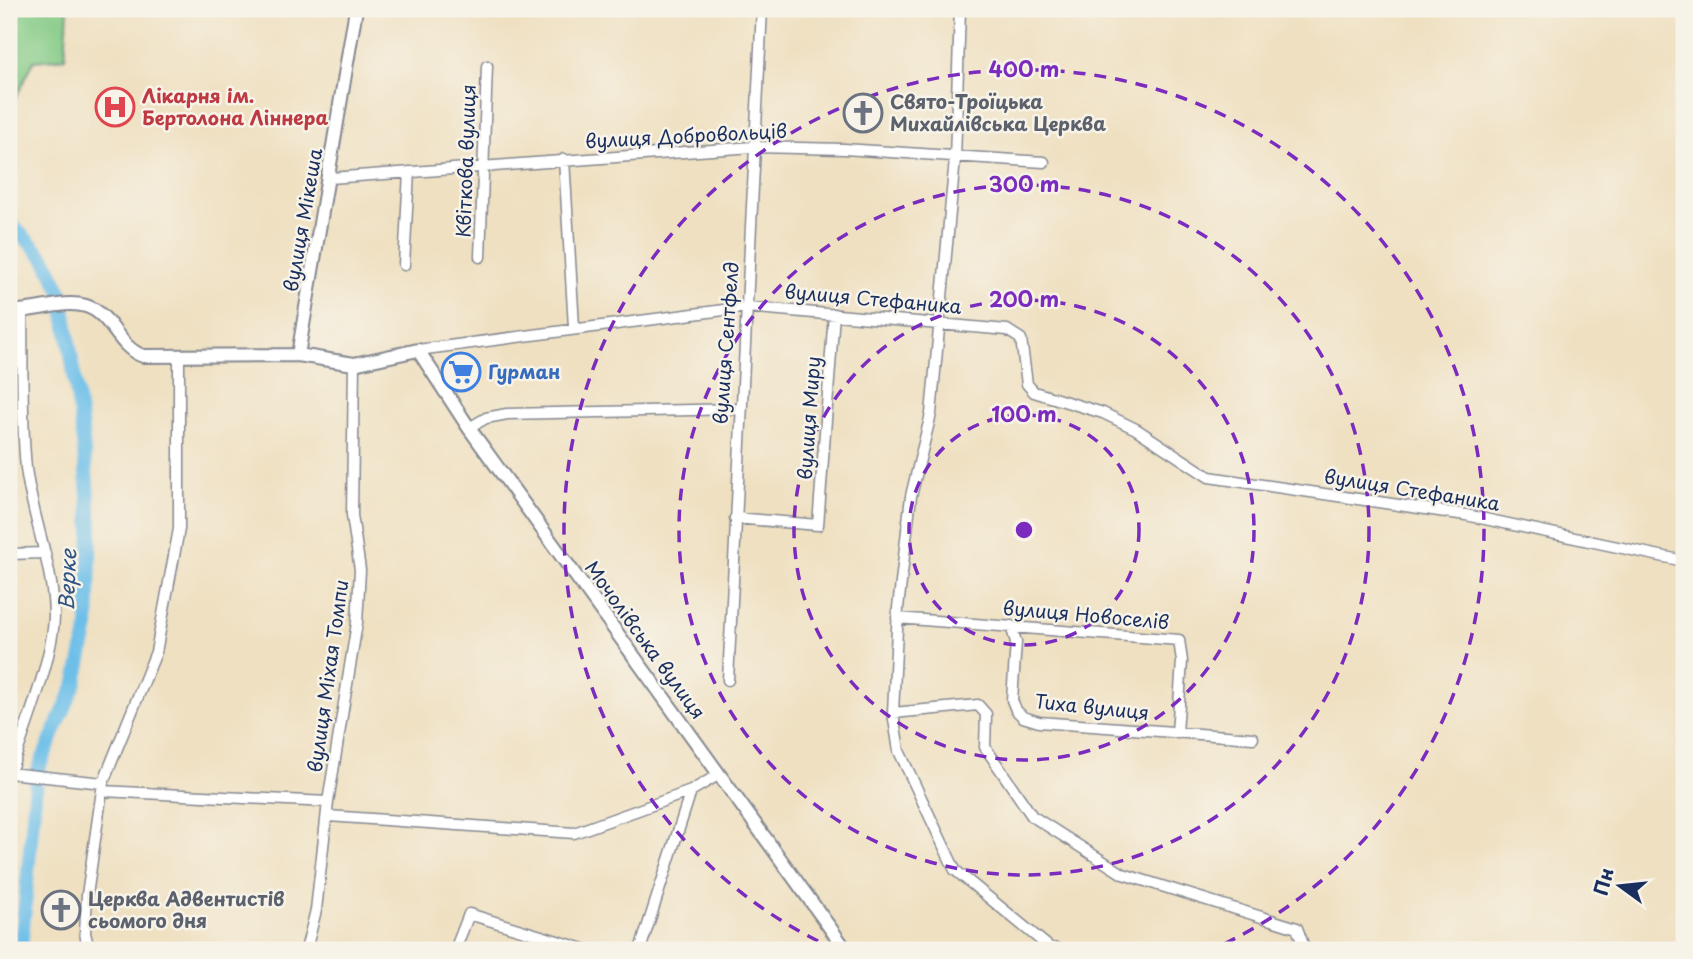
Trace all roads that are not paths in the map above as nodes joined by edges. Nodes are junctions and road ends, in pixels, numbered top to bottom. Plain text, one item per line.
1 (356, 9) edge
2 (762, 9) edge
3 (960, 9) edge
4 (487, 66) dead end
5 (753, 147) junction
6 (564, 159) junction
7 (955, 159) junction
8 (1044, 162) dead end
9 (484, 165) junction
10 (409, 172) junction
11 (330, 178) junction
12 (480, 257) dead end
13 (404, 265) dead end
14 (747, 307) junction
15 (15, 312) edge
16 (834, 314) junction
17 (938, 324) junction
18 (574, 327) junction
19 (418, 350) junction
20 (298, 355) junction
21 (179, 357) junction
22 (354, 364) junction
23 (739, 410) junction
24 (469, 428) junction
25 (735, 518) junction
26 (45, 553) junction
27 (9, 554) edge
28 (1684, 561) edge
29 (897, 618) junction
30 (1011, 626) junction
31 (728, 680) dead end
32 (893, 713) junction
33 (1177, 733) junction
34 (1253, 738) dead end
35 (9, 774) edge
36 (718, 775) junction
37 (103, 787) junction
38 (691, 791) junction
39 (328, 802) junction
40 (328, 816) junction
41 (1306, 949) edge
42 (89, 950) edge
43 (306, 950) edge
44 (455, 950) edge
45 (587, 950) edge
46 (640, 950) edge
47 (846, 950) edge
48 (1061, 950) edge

1 - 11 main road, вулиця Мікеша
2 - 5 street, вулиця Сентфелд
3 - 7 street
4 - 9 street, Квіткова вулиця
5 - 6 street, вулиця Добровольців
5 - 7 street, вулиця Добровольців
5 - 14 street, вулиця Сентфелд
6 - 9 street, вулиця Добровольців
6 - 18 street
7 - 8 street, вулиця Добровольців
7 - 17 street
9 - 10 street, вулиця Добровольців
9 - 12 street, Квіткова вулиця
10 - 11 street, вулиця Добровольців
10 - 13 street
11 - 20 main road, вулиця Мікеша
14 - 16 street, вулиця Стефаника
14 - 18 street, вулиця Стефаника
14 - 23 street, вулиця Сентфелд
15 - 21 main road, вулиця Стефаника
15 - 26 street
16 - 17 street, вулиця Стефаника
16 - 25 street, вулиця Миру
17 - 28 street, вулиця Стефаника
17 - 29 street
18 - 19 street, вулиця Стефаника
19 - 22 main road, вулиця Стефаника
19 - 24 main road, Мочолівська вулиця
20 - 21 main road, вулиця Стефаника
20 - 22 main road, вулиця Стефаника
21 - 37 street
22 - 39 street, вулиця Міхая Томпи
23 - 24 street
23 - 25 street, вулиця Сентфелд
24 - 36 main road, Мочолівська вулиця
25 - 31 street, вулиця Сентфелд
26 - 27 street
26 - 35 street
29 - 30 street, вулиця Новоселів
29 - 32 street
30 - 33 street, Тиха вулиця
30 - 33 street, вулиця Новоселів
32 - 41 street
32 - 48 street
33 - 34 street, Тиха вулиця
35 - 37 street
36 - 38 street
36 - 47 main road, Мочолівська вулиця
37 - 39 street
37 - 42 street
38 - 40 street
38 - 46 street
39 - 40 street, вулиця Міхая Томпи
40 - 43 street, вулиця Міхая Томпи
44 - 45 street

